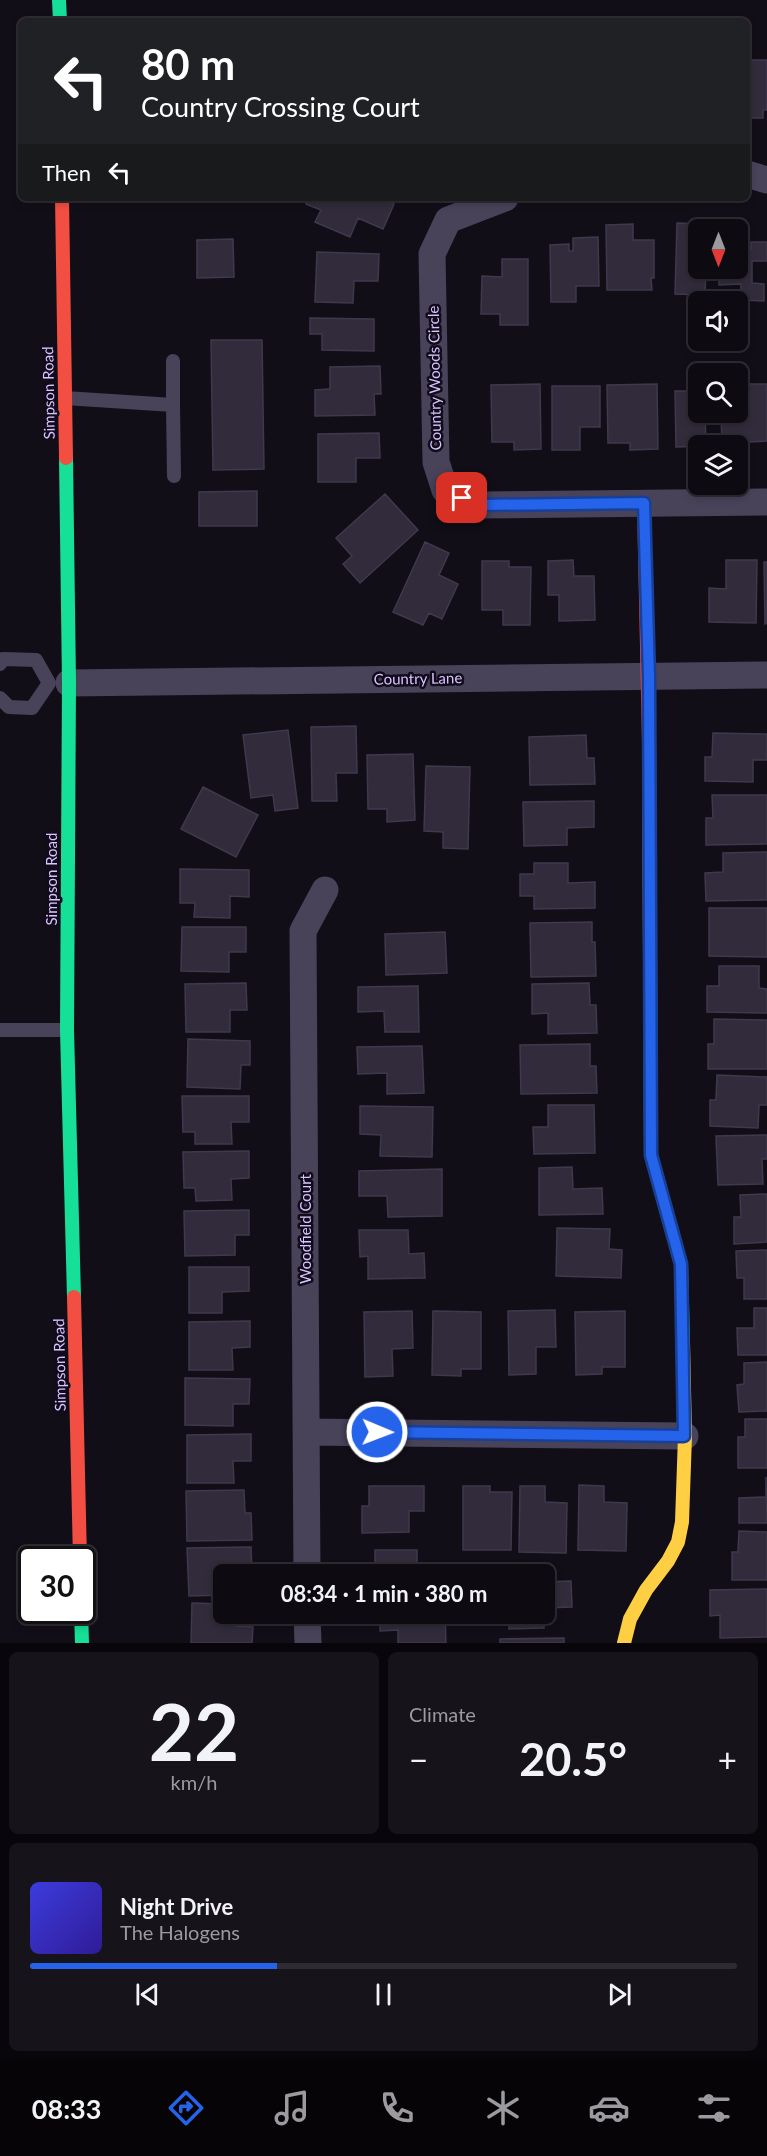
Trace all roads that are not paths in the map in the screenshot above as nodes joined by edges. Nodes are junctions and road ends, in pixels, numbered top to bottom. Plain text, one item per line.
1 (59, 0) edge
2 (60, 18) edge
3 (750, 175) edge
4 (767, 180) edge
5 (62, 201) edge
6 (497, 201) edge
7 (173, 361) dead end
8 (65, 398) junction
9 (173, 405) junction
10 (174, 476) dead end
11 (767, 502) edge
12 (644, 503) junction
13 (0, 664) edge
14 (767, 675) edge
15 (649, 676) junction
16 (59, 683) junction
17 (0, 698) edge
18 (325, 890) dead end
19 (0, 1030) edge
20 (68, 1030) junction
21 (306, 1432) junction
22 (684, 1436) junction
23 (80, 1546) edge
24 (307, 1564) edge
25 (81, 1624) edge
26 (308, 1624) edge
27 (82, 1643) edge
28 (308, 1643) edge
29 (624, 1643) edge

1 - 2 main road
3 - 4 street
5 - 8 main road, Simpson Road
6 - 12 street, Country Woods Circle
7 - 9 lane
8 - 9 lane
8 - 16 main road, Simpson Road
9 - 10 lane
11 - 12 street, Country Woods Circle
12 - 15 main road
13 - 16 lane
14 - 15 street, Country Lane
15 - 16 street, Country Lane
15 - 22 main road
16 - 17 lane
16 - 20 main road, Simpson Road
18 - 21 street, Woodfield Court
19 - 20 lane
20 - 23 main road, Simpson Road
21 - 22 street
21 - 24 street, Woodfield Court
22 - 29 main road
25 - 27 main road
26 - 28 street

